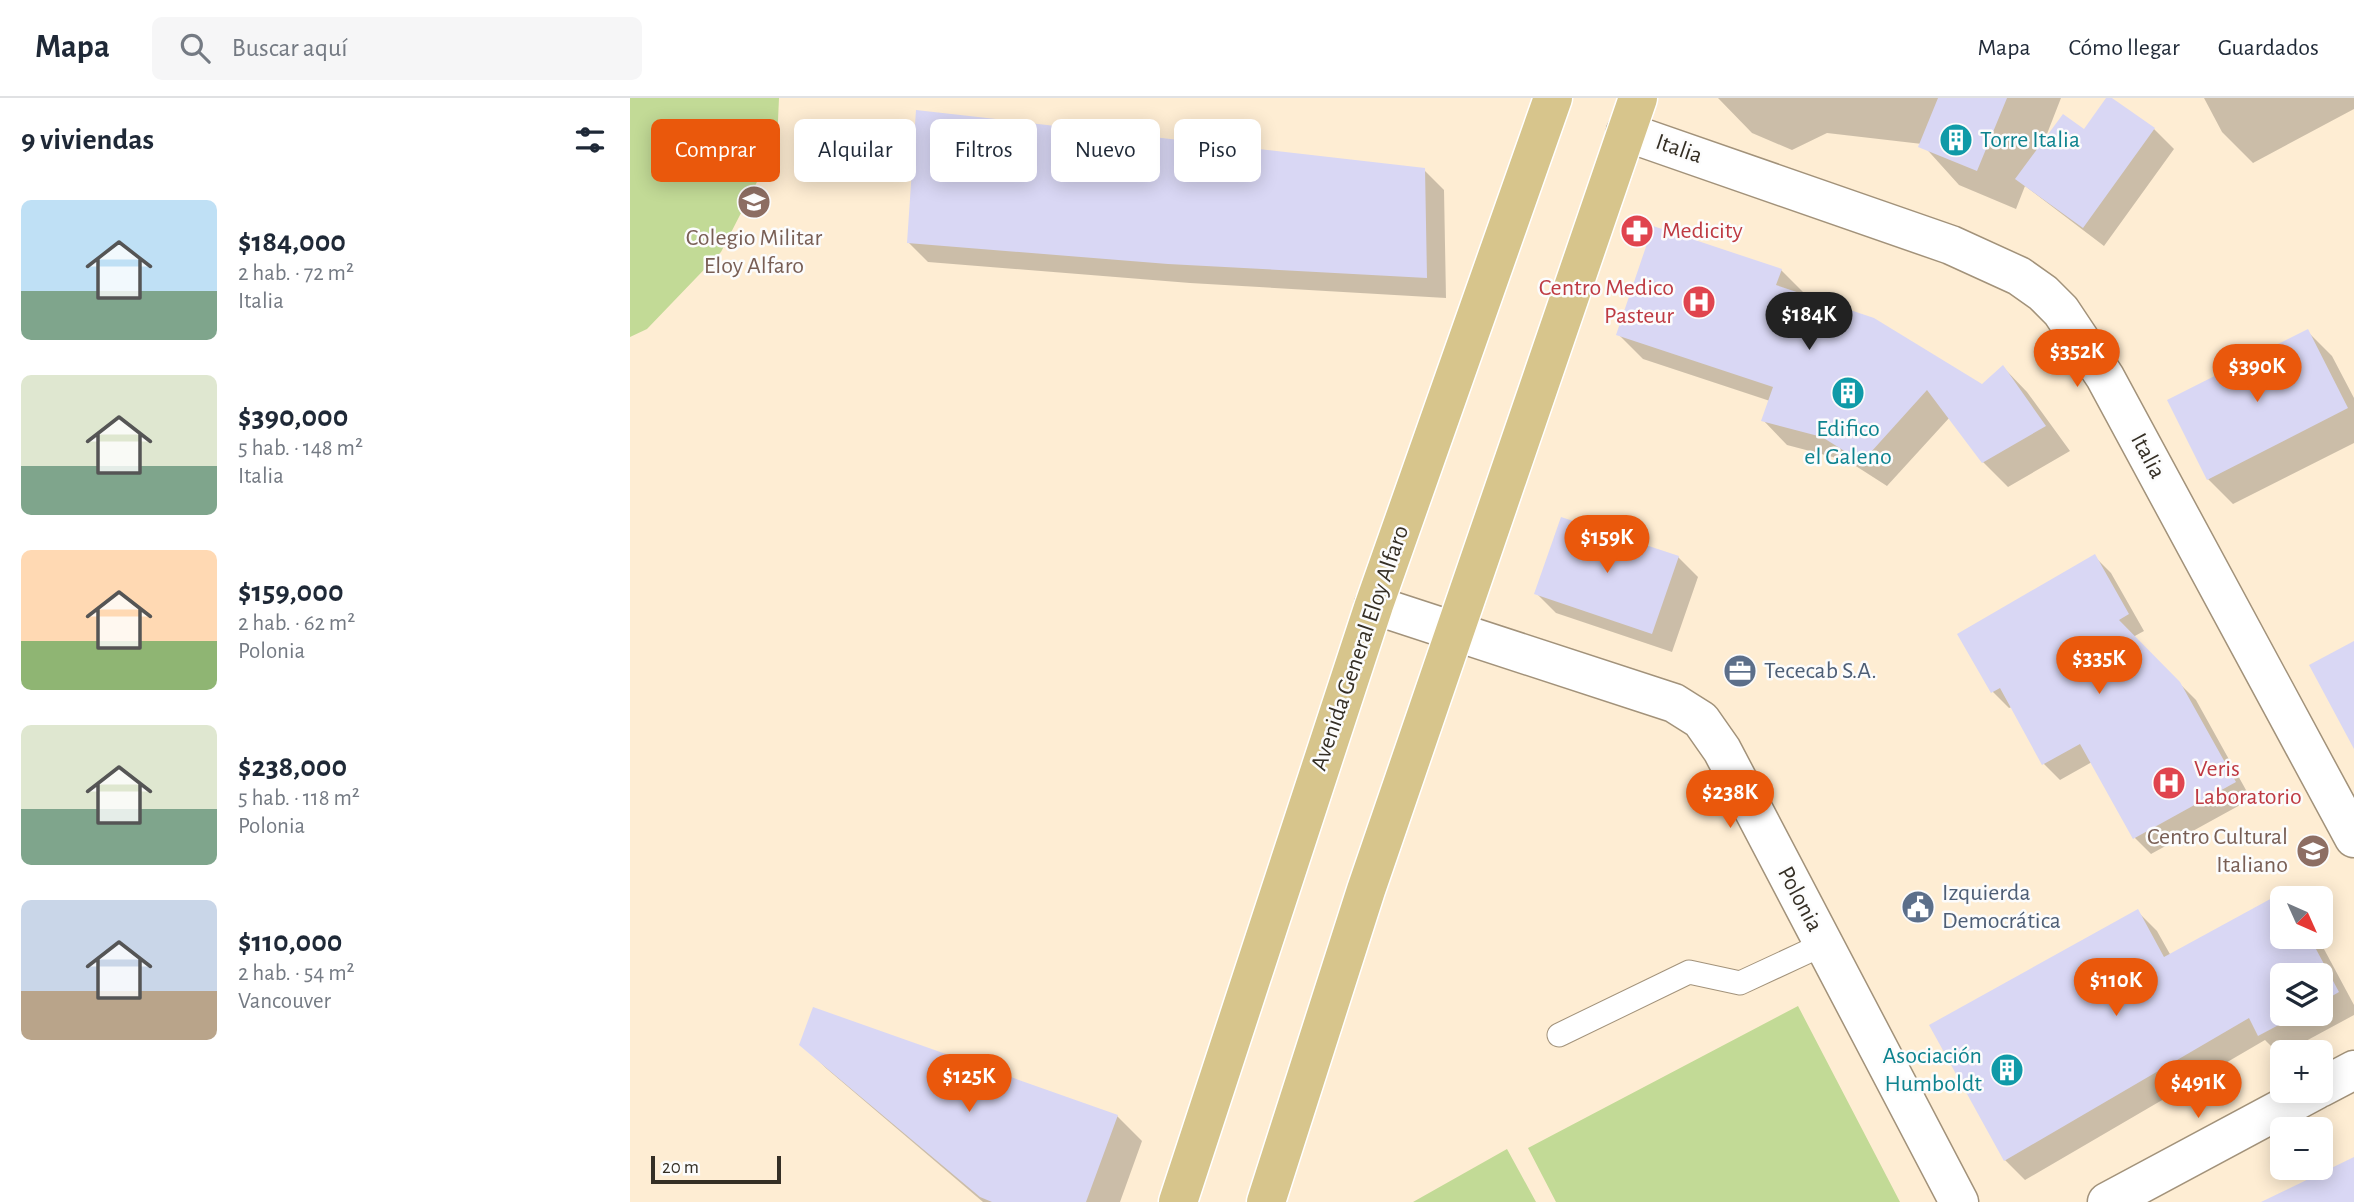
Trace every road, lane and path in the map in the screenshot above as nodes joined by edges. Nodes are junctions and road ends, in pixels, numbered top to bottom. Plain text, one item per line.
1 (1544, 100) edge
2 (1632, 115) edge
3 (1374, 605) junction
4 (1455, 631) junction
5 (2354, 838) edge
6 (1824, 944) junction
7 (1559, 1035) dead end
8 (2354, 1070) edge
9 (2333, 1081) edge
10 (2292, 1103) edge
11 (1178, 1202) edge
12 (1266, 1202) edge
13 (1959, 1202) edge
14 (2107, 1202) edge

1 - 3 main road, Avenida General Eloy Alfaro
2 - 4 main road
2 - 5 street, Italia
3 - 4 street, Polonia
3 - 11 main road, Avenida General Eloy Alfaro
4 - 6 street, Polonia
4 - 12 main road
6 - 7 lane
6 - 13 street, Polonia
8 - 9 street
10 - 14 street

